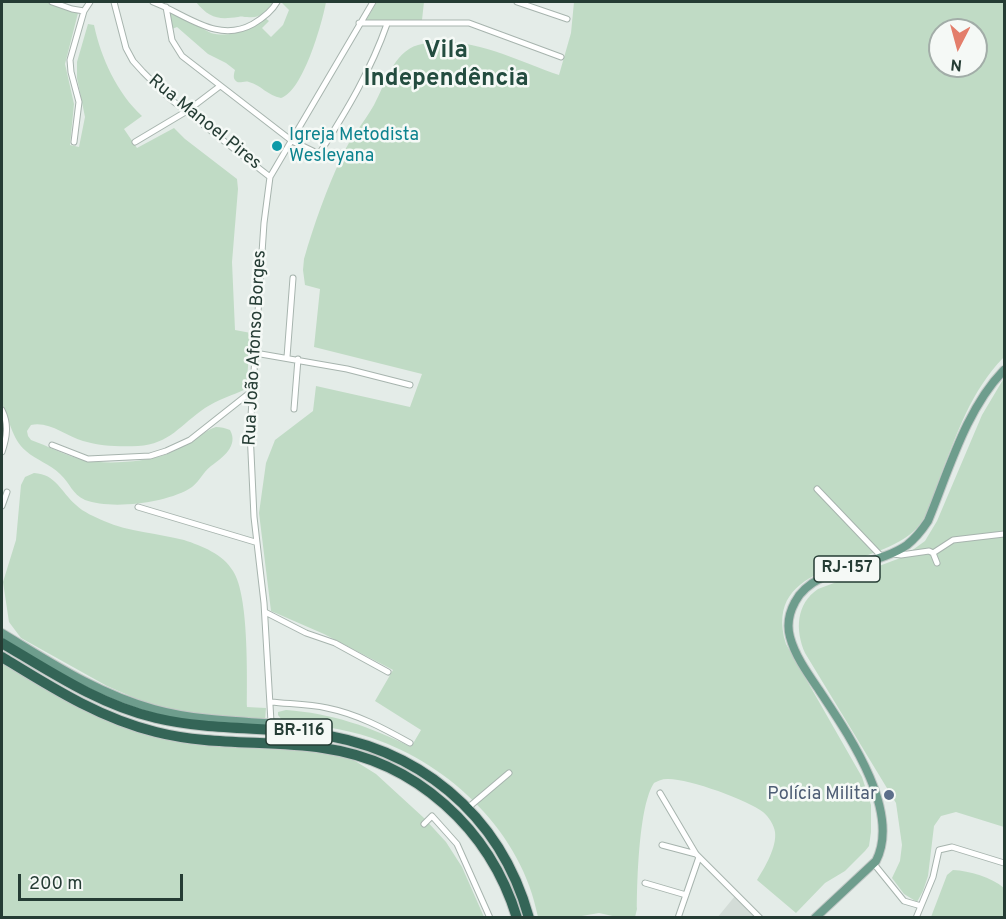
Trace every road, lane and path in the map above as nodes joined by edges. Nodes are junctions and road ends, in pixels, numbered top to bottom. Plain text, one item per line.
1 (52, 2) edge
2 (90, 2) edge
3 (114, 2) edge
4 (153, 2) edge
5 (277, 2) edge
6 (373, 2) edge
7 (517, 2) edge
8 (166, 7) junction
9 (84, 11) junction
10 (567, 19) dead end
11 (359, 23) junction
12 (387, 24) junction
13 (561, 57) dead end
14 (220, 86) junction
15 (187, 111) junction
16 (292, 141) junction
17 (74, 142) dead end
18 (135, 142) dead end
19 (270, 177) junction
20 (293, 278) dead end
21 (255, 352) junction
22 (287, 357) junction
23 (298, 359) junction
24 (1005, 370) edge
25 (410, 386) dead end
26 (252, 391) junction
27 (294, 409) dead end
28 (2, 410) edge
29 (52, 445) dead end
30 (2, 452) edge
31 (817, 489) dead end
32 (7, 492) dead end
33 (2, 506) edge
34 (138, 507) dead end
35 (1005, 534) edge
36 (255, 542) junction
37 (933, 553) junction
38 (885, 555) junction
39 (937, 564) dead end
40 (265, 612) junction
41 (2, 633) edge
42 (2, 643) edge
43 (2, 657) edge
44 (388, 672) dead end
45 (271, 702) junction
46 (271, 722) junction
47 (314, 727) joint
48 (410, 743) dead end
49 (509, 773) dead end
50 (660, 793) dead end
51 (470, 806) junction
52 (424, 824) dead end
53 (662, 845) dead end
54 (697, 856) junction
55 (1005, 863) edge
56 (874, 864) junction
57 (645, 883) dead end
58 (686, 895) junction
59 (919, 905) junction
60 (490, 918) edge
61 (517, 918) edge
62 (531, 918) edge
63 (678, 918) edge
64 (760, 918) edge
65 (815, 918) edge
66 (916, 918) edge

1 - 9 street
2 - 9 street
3 - 15 street, Rua Manoel Pires
4 - 8 street
5 - 8 street
6 - 11 street, Rua João Afonso Borges
7 - 10 street
8 - 14 street
9 - 17 street
11 - 12 street
11 - 16 street, Rua João Afonso Borges
12 - 13 street
12 - 16 street
14 - 15 street
14 - 16 street
15 - 18 street
15 - 19 street, Rua Manoel Pires
16 - 19 street, Rua João Afonso Borges
19 - 21 street, Rua João Afonso Borges
20 - 22 street
21 - 22 street
21 - 26 street, Rua João Afonso Borges
22 - 23 street
23 - 25 street
23 - 27 street
24 - 38 main road, RJ-157
26 - 29 street
26 - 36 street, Rua João Afonso Borges
28 - 30 street
31 - 38 street
32 - 33 street
34 - 36 street
35 - 37 street
36 - 40 street, Rua João Afonso Borges
37 - 38 street
37 - 39 street
38 - 56 main road, RJ-157
40 - 44 street
40 - 45 street, Rua João Afonso Borges
41 - 46 main road
42 - 62 highway, BR-116
43 - 61 highway, BR-116
45 - 46 street, Rua João Afonso Borges
45 - 48 street
46 - 47 main road
47 - 51 highway
49 - 51 street
50 - 54 street
51 - 62 highway
52 - 60 street
53 - 54 street
54 - 58 street
54 - 64 street
55 - 59 street
56 - 59 street
56 - 65 main road, RJ-157
57 - 58 street
58 - 63 street
59 - 66 street

